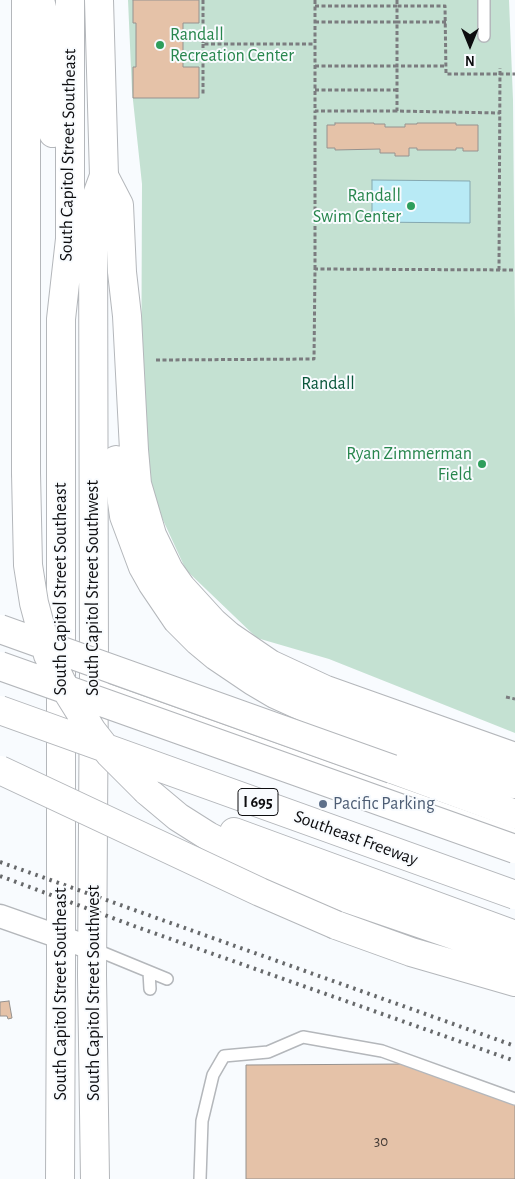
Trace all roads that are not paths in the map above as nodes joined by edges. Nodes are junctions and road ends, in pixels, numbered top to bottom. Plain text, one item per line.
1 (26, 0) edge
2 (40, 0) edge
3 (70, 0) edge
4 (99, 0) edge
5 (484, 0) edge
6 (484, 36) dead end
7 (104, 176) junction
8 (61, 318) junction
9 (0, 629) edge
10 (0, 666) edge
11 (61, 683) junction
12 (94, 684) junction
13 (0, 710) edge
14 (404, 730) junction
15 (515, 757) edge
16 (0, 770) edge
17 (515, 784) edge
18 (147, 791) junction
19 (515, 814) edge
20 (515, 834) edge
21 (515, 850) edge
22 (515, 895) edge
23 (0, 916) edge
24 (515, 935) edge
25 (61, 938) junction
26 (94, 949) junction
27 (515, 956) edge
28 (149, 972) junction
29 (167, 979) dead end
30 (515, 982) edge
31 (150, 989) dead end
32 (515, 1099) edge
33 (60, 1179) edge
34 (94, 1179) edge
35 (200, 1179) edge

1 - 18 main road, bridge
2 - 8 main road
3 - 8 main road, South Capitol Street Southeast
4 - 7 main road, South Capitol Street Southwest
5 - 6 lane
7 - 12 main road, South Capitol Street Southwest
7 - 14 main road
8 - 11 main road, South Capitol Street Southeast
9 - 19 main road, bridge
10 - 21 main road, I 695, bridge
11 - 12 lane
11 - 25 main road, South Capitol Street Southeast
12 - 20 lane
12 - 26 main road, South Capitol Street Southwest
13 - 22 main road, Southeast Freeway / I 695, bridge
14 - 15 main road
14 - 17 main road
16 - 30 main road, bridge
18 - 24 main road
18 - 27 main road
23 - 25 street
25 - 26 street
25 - 33 main road, South Capitol Street Southeast
26 - 28 lane
26 - 34 main road, South Capitol Street Southwest
28 - 29 lane
28 - 31 lane
32 - 35 lane

